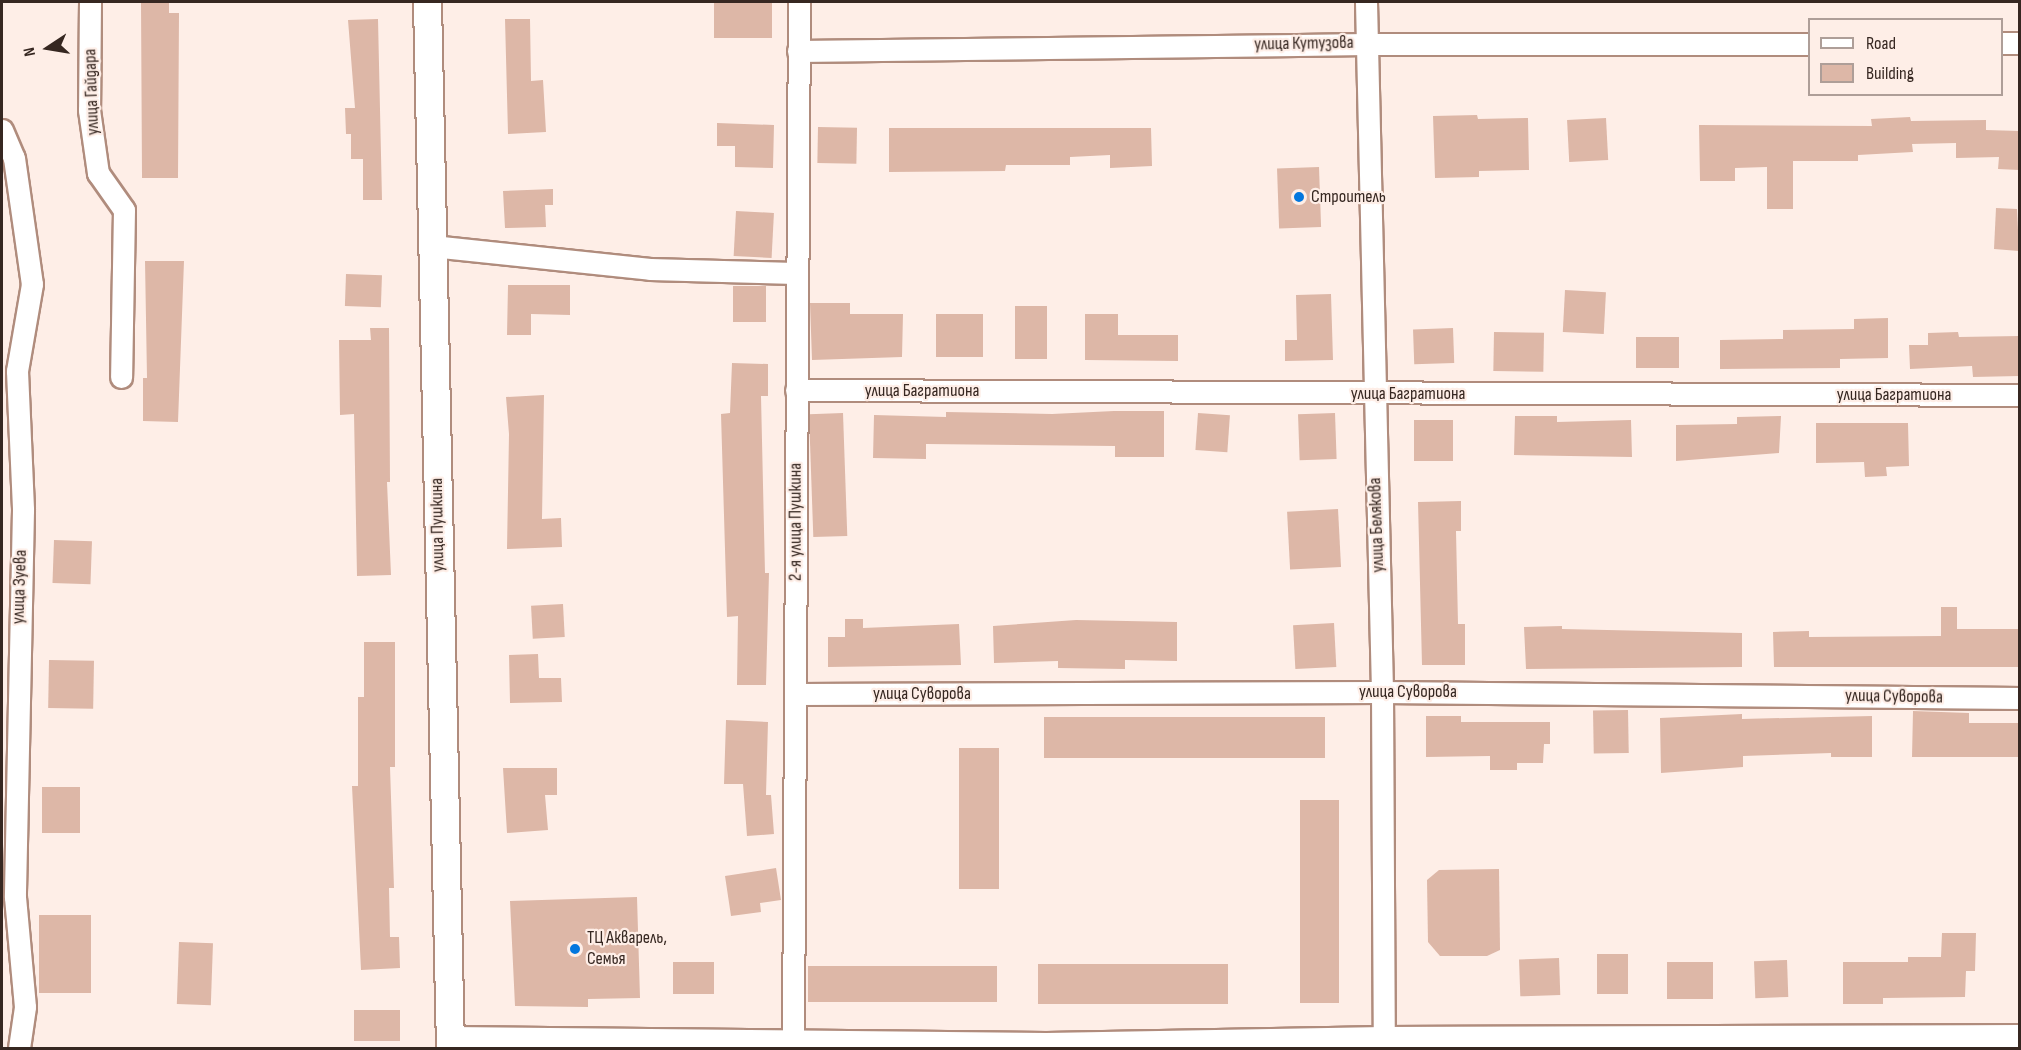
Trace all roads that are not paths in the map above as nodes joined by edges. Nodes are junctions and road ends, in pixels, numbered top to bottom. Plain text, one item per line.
1 (90, 2) edge
2 (427, 2) edge
3 (799, 2) edge
4 (1366, 2) edge
5 (1367, 44) junction
6 (1808, 44) edge
7 (2003, 44) edge
8 (2019, 44) edge
9 (798, 51) junction
10 (2, 130) edge
11 (432, 246) junction
12 (795, 273) junction
13 (121, 377) dead end
14 (796, 390) junction
15 (1373, 394) junction
16 (2019, 395) edge
17 (1382, 692) junction
18 (797, 694) junction
19 (2019, 698) edge
20 (2019, 1038) edge
21 (793, 1042) junction
22 (450, 1044) edge
23 (1384, 1044) edge
24 (19, 1048) edge

1 - 13 street, улица Гайдара
2 - 11 street, улица Пушкина
3 - 9 street, 2-я улица Пушкина
4 - 5 street, улица Белякова
5 - 6 street, улица Кутузова
5 - 9 street, улица Кутузова
5 - 15 street, улица Белякова
7 - 8 street
9 - 12 street, 2-я улица Пушкина
10 - 24 street, улица Зуева
11 - 12 street
11 - 22 street, улица Пушкина
12 - 14 street, 2-я улица Пушкина
14 - 15 street, улица Багратиона
14 - 18 street, 2-я улица Пушкина
15 - 16 street, улица Багратиона
15 - 17 street, улица Белякова
17 - 18 street, улица Суворова
17 - 19 street, улица Суворова
17 - 23 street, улица Белякова
18 - 21 street, 2-я улица Пушкина
20 - 23 street
21 - 22 street
21 - 23 street

